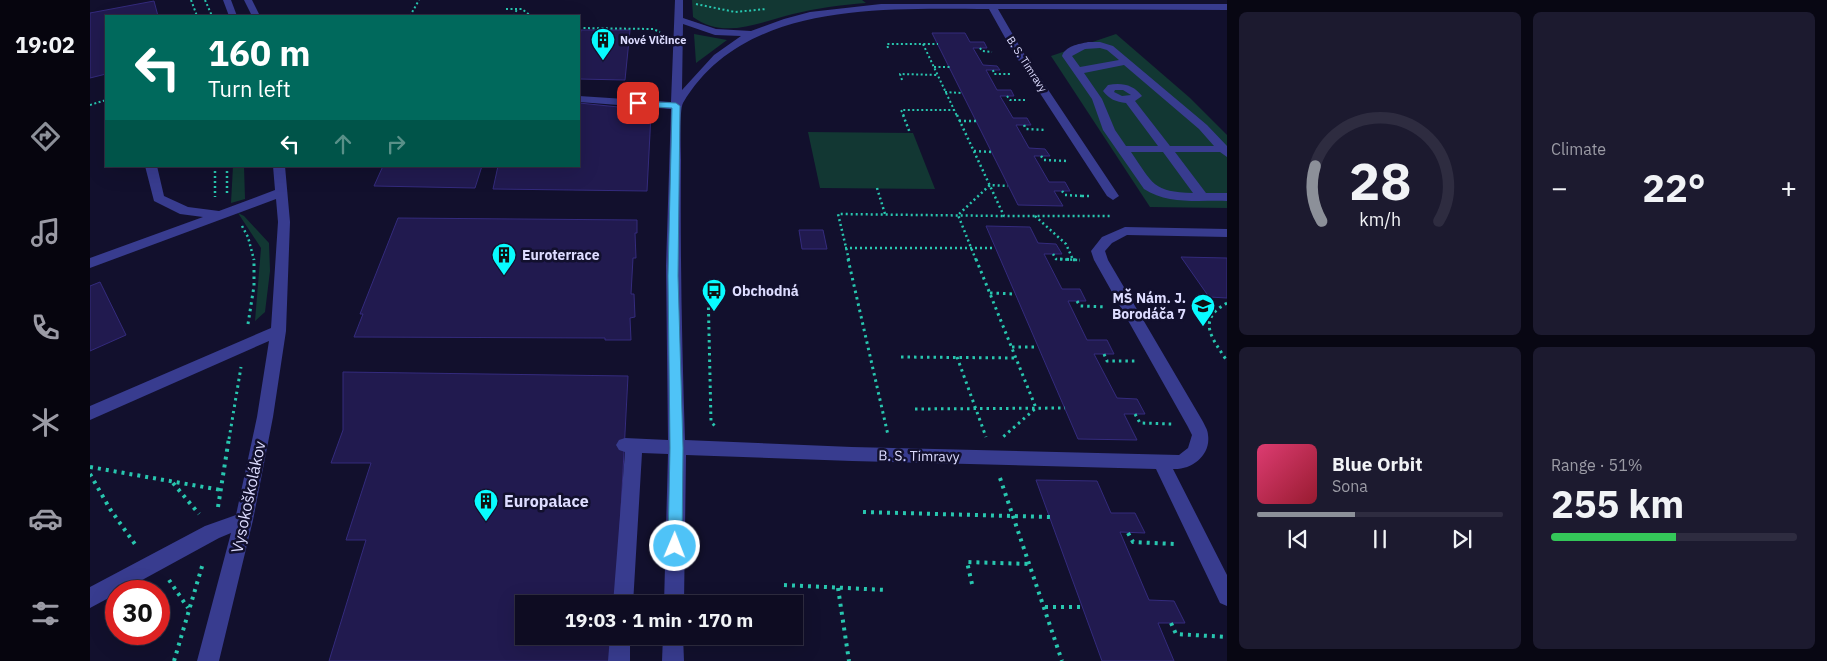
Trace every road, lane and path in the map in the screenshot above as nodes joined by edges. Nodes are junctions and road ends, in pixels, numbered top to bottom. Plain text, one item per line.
1 (191, 0) edge
2 (204, 0) edge
3 (227, 0) edge
4 (248, 0) edge
5 (419, 0) edge
6 (679, 0) edge
7 (873, 0) edge
8 (1164, 3) edge
9 (893, 6) junction
10 (992, 6) junction
11 (1227, 7) edge
12 (506, 8) dead end
13 (517, 9) junction
14 (197, 15) edge
15 (212, 15) edge
16 (233, 15) edge
17 (256, 15) edge
18 (411, 15) edge
19 (514, 15) edge
20 (530, 15) edge
21 (679, 20) junction
22 (580, 28) edge
23 (661, 32) dead end
24 (753, 34) junction
25 (922, 44) junction
26 (938, 44) dead end
27 (888, 48) dead end
28 (980, 48) dead end
29 (992, 52) dead end
30 (1126, 62) junction
31 (1101, 66) junction
32 (934, 67) junction
33 (950, 68) dead end
34 (1077, 70) junction
35 (937, 75) junction
36 (902, 80) dead end
37 (1149, 81) junction
38 (1113, 90) junction
39 (946, 92) junction
40 (962, 93) dead end
41 (1093, 93) junction
42 (1130, 95) junction
43 (580, 99) edge
44 (105, 100) edge
45 (90, 105) edge
46 (676, 106) junction
47 (648, 110) dead end
48 (916, 110) junction
49 (954, 110) junction
50 (918, 116) dead end
51 (959, 121) junction
52 (976, 121) dead end
53 (910, 133) dead end
54 (1122, 148) junction
55 (1166, 149) junction
56 (974, 151) junction
57 (1225, 151) edge
58 (992, 152) dead end
59 (151, 167) edge
60 (215, 167) edge
61 (227, 167) edge
62 (279, 168) edge
63 (990, 185) junction
64 (1008, 186) dead end
65 (877, 188) dead end
66 (1062, 191) dead end
67 (282, 192) junction
68 (1113, 196) dead end
69 (1203, 197) junction
70 (1227, 197) edge
71 (1092, 199) dead end
72 (1099, 210) dead end
73 (223, 213) junction
74 (885, 214) junction
75 (958, 215) junction
76 (1004, 216) junction
77 (1034, 216) junction
78 (1103, 216) junction
79 (1112, 216) dead end
80 (1227, 233) edge
81 (1115, 236) junction
82 (846, 248) junction
83 (971, 248) junction
84 (995, 248) dead end
85 (1054, 254) dead end
86 (1073, 260) junction
87 (1101, 260) junction
88 (90, 264) edge
89 (708, 288) dead end
90 (990, 293) junction
91 (1015, 294) dead end
92 (1077, 301) dead end
93 (1227, 303) edge
94 (1128, 308) junction
95 (278, 332) junction
96 (245, 345) junction
97 (1012, 347) junction
98 (1038, 347) dead end
99 (1104, 354) dead end
100 (901, 357) dead end
101 (957, 357) junction
102 (1016, 358) junction
103 (1227, 361) edge
104 (1160, 362) junction
105 (975, 408) junction
106 (1036, 408) junction
107 (1064, 408) dead end
108 (915, 409) dead end
109 (90, 413) edge
110 (1135, 414) dead end
111 (1196, 425) junction
112 (720, 431) dead end
113 (889, 441) dead end
114 (676, 448) junction
115 (991, 450) junction
116 (1161, 462) junction
117 (90, 467) edge
118 (90, 474) edge
119 (172, 482) junction
120 (222, 490) junction
121 (862, 512) dead end
122 (1013, 516) junction
123 (1050, 517) dead end
124 (244, 520) junction
125 (212, 532) junction
126 (1128, 533) dead end
127 (1201, 544) junction
128 (1030, 564) junction
129 (150, 565) junction
130 (972, 584) dead end
131 (784, 585) dead end
132 (838, 588) junction
133 (887, 590) dead end
134 (623, 595) edge
135 (674, 595) edge
136 (1227, 596) edge
137 (90, 598) edge
138 (1044, 607) junction
139 (1083, 607) dead end
140 (189, 608) junction
141 (1171, 624) dead end
142 (1227, 637) edge
143 (619, 645) edge
144 (673, 645) edge
145 (174, 661) edge
146 (208, 661) edge
147 (618, 661) edge
148 (673, 661) edge
149 (849, 661) edge
150 (1062, 661) edge

1 - 14 path
2 - 15 path
3 - 16 street
4 - 17 street
5 - 18 path
6 - 21 street
7 - 9 street
8 - 10 street
8 - 11 street
9 - 10 street
9 - 24 street
10 - 68 street, B. S. Timravy
12 - 13 path
13 - 19 path
13 - 20 path
21 - 24 street
21 - 46 street
22 - 23 path
24 - 46 street
25 - 26 path
25 - 27 path
25 - 32 path
28 - 29 path
30 - 31 street
30 - 34 street
30 - 37 street
31 - 34 street
31 - 38 street
32 - 33 path
32 - 35 path
34 - 41 street
35 - 36 path
35 - 39 path
37 - 42 street
37 - 57 street
38 - 41 street
38 - 42 street
39 - 40 path
39 - 49 path
41 - 54 street
42 - 55 street
43 - 46 street
44 - 45 path
46 - 47 street
46 - 114 street
48 - 49 path
48 - 50 path
48 - 53 path
49 - 51 path
51 - 52 path
51 - 56 path
54 - 55 street
54 - 69 street
55 - 57 street
55 - 69 street
56 - 58 path
56 - 63 path
59 - 73 street
60 - 73 path
61 - 73 path
62 - 67 street, Vysokoškolákov
63 - 64 path
63 - 75 path
63 - 76 path
65 - 74 path
66 - 71 path
67 - 73 street
67 - 95 street, Vysokoškolákov
69 - 70 street
72 - 78 path
73 - 88 street
73 - 96 path
74 - 75 path
74 - 82 path
75 - 76 path
75 - 83 path
76 - 77 path
77 - 78 path
77 - 86 path
78 - 79 path
78 - 81 path
80 - 81 street
81 - 87 street
82 - 83 path
82 - 113 path
83 - 84 path
83 - 90 path
85 - 86 path
86 - 87 path
87 - 94 street, B. S. Timravy
89 - 112 path
90 - 91 path
90 - 97 path
92 - 94 path
93 - 103 path
94 - 104 street, B. S. Timravy
95 - 96 street
95 - 124 street, Vysokoškolákov
96 - 109 street
96 - 120 path
97 - 98 path
97 - 102 path
99 - 104 path
100 - 101 path
101 - 102 path
101 - 105 path
102 - 106 path
104 - 111 street, B. S. Timravy
105 - 106 path
105 - 108 path
105 - 115 path
106 - 107 path
106 - 115 path
110 - 111 path
111 - 116 street, B. S. Timravy
114 - 115 street, B. S. Timravy
114 - 134 street, B. S. Timravy
114 - 135 street
115 - 116 street, B. S. Timravy
115 - 122 path
116 - 127 street
117 - 119 path
118 - 129 path
119 - 120 path
119 - 125 path
120 - 125 path
121 - 122 path
122 - 123 path
122 - 128 path
124 - 125 street
124 - 146 street, Vysokoškolákov
125 - 129 street
125 - 140 path
126 - 127 path
127 - 136 street
128 - 130 path
128 - 138 path
129 - 137 street
129 - 140 path
131 - 132 path
132 - 133 path
132 - 149 path
138 - 139 path
138 - 150 path
140 - 145 path
141 - 142 path
143 - 147 street
144 - 148 street

